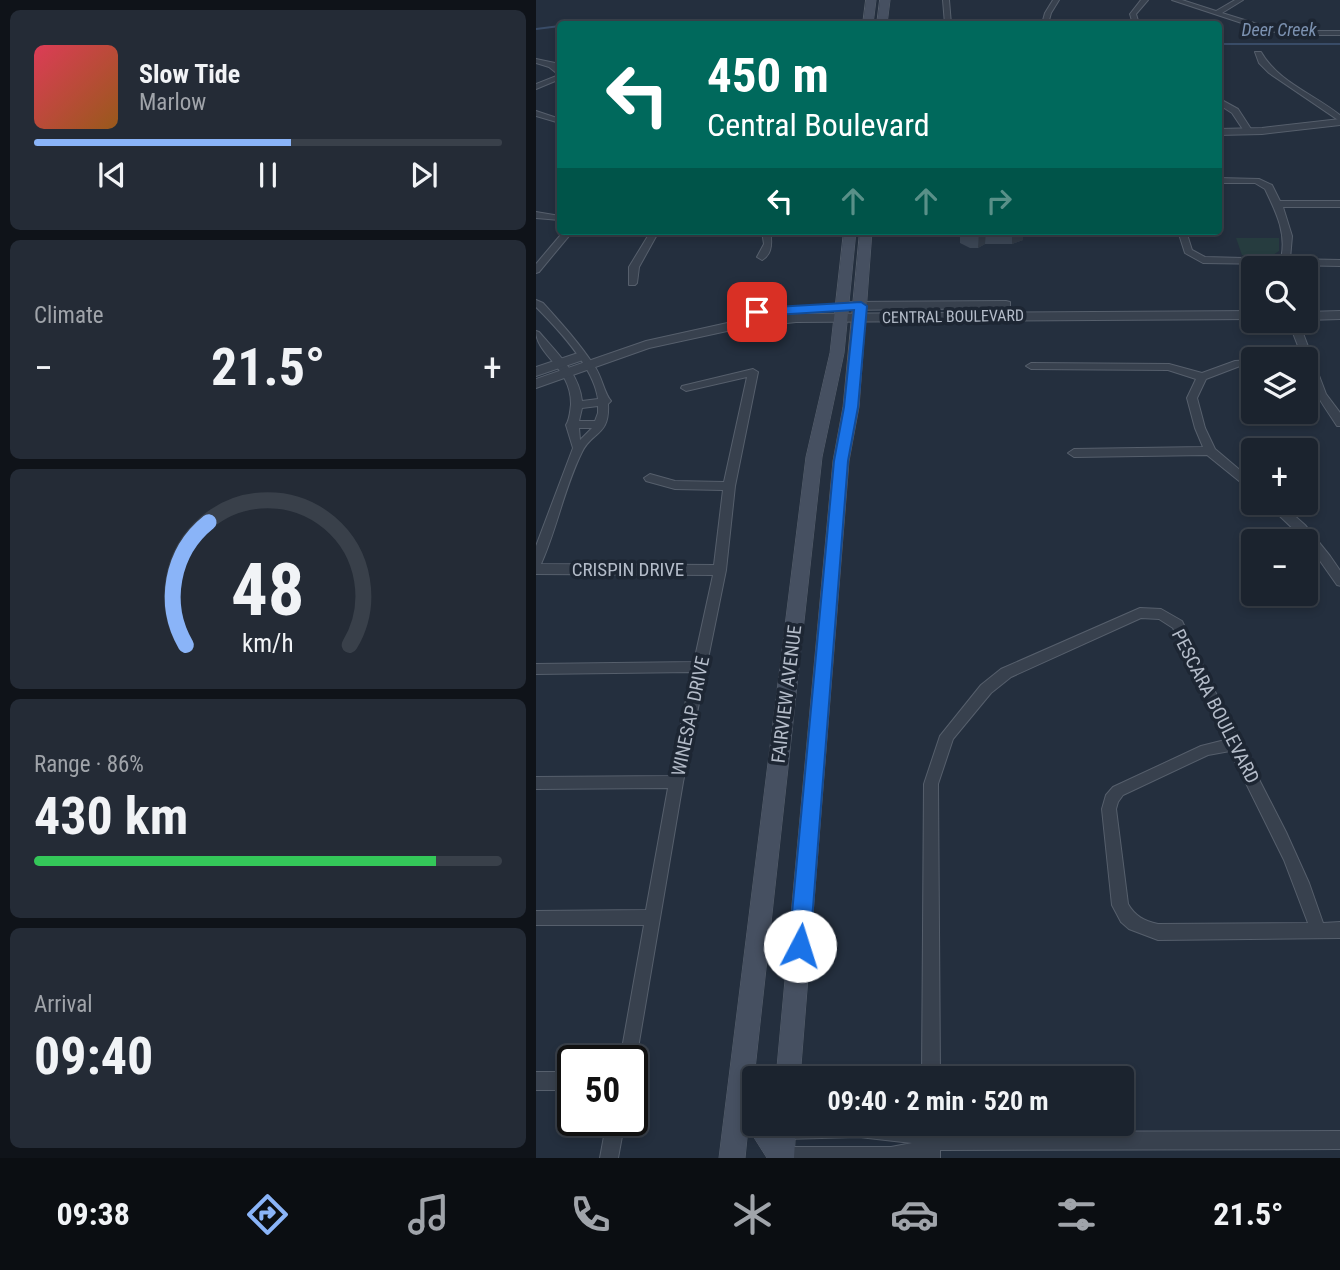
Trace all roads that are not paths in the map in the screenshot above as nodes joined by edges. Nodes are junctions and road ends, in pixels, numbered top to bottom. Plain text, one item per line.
1 (871, 0) edge
2 (885, 0) edge
3 (946, 0) edge
4 (1053, 0) edge
5 (1145, 0) edge
6 (1175, 0) edge
7 (1240, 0) edge
8 (1217, 13) junction
9 (868, 21) edge
10 (882, 21) edge
11 (948, 21) edge
12 (1046, 21) edge
13 (1135, 21) edge
14 (1340, 33) edge
15 (1258, 54) dead end
16 (536, 61) edge
17 (557, 71) edge
18 (557, 76) edge
19 (536, 87) edge
20 (1222, 103) edge
21 (536, 113) edge
22 (557, 120) edge
23 (1340, 121) edge
24 (1222, 132) edge
25 (1249, 132) junction
26 (1222, 180) edge
27 (1277, 204) junction
28 (1340, 204) edge
29 (536, 215) edge
30 (557, 218) edge
31 (566, 235) edge
32 (653, 235) edge
33 (767, 235) edge
34 (850, 235) edge
35 (865, 235) edge
36 (1183, 235) edge
37 (1286, 256) edge
38 (762, 257) dead end
39 (1241, 262) edge
40 (1340, 263) edge
41 (1318, 264) edge
42 (536, 270) edge
43 (632, 283) dead end
44 (536, 303) edge
45 (1241, 305) edge
46 (1318, 305) edge
47 (1340, 305) edge
48 (851, 312) junction
49 (1241, 315) edge
50 (1340, 315) edge
51 (1318, 316) edge
52 (550, 317) junction
53 (536, 321) edge
54 (562, 330) junction
55 (538, 336) edge
56 (585, 360) junction
57 (1241, 363) edge
58 (1031, 366) dead end
59 (562, 368) junction
60 (536, 372) edge
61 (1202, 377) junction
62 (536, 384) edge
63 (1318, 387) edge
64 (686, 388) dead end
65 (606, 401) junction
66 (575, 406) junction
67 (1340, 423) edge
68 (601, 424) junction
69 (571, 425) junction
70 (578, 449) junction
71 (1210, 451) junction
72 (1074, 453) dead end
73 (650, 478) dead end
74 (1241, 478) edge
75 (729, 486) junction
76 (1291, 515) edge
77 (536, 562) edge
78 (536, 569) edge
79 (720, 570) junction
80 (1340, 582) edge
81 (701, 667) junction
82 (536, 669) edge
83 (1233, 744) junction
84 (676, 782) junction
85 (536, 783) edge
86 (653, 917) junction
87 (536, 918) edge
88 (1340, 930) edge
89 (1318, 931) junction
90 (745, 1043) junction
91 (631, 1045) edge
92 (747, 1066) edge
93 (789, 1066) edge
94 (931, 1066) edge
95 (536, 1082) edge
96 (557, 1082) edge
97 (613, 1136) edge
98 (767, 1136) edge
99 (783, 1136) edge
100 (1340, 1140) edge
101 (931, 1141) edge
102 (781, 1157) edge
103 (609, 1158) edge
104 (732, 1158) edge

1 - 9 main road
2 - 10 main road
3 - 11 street
4 - 12 street
5 - 13 street
6 - 8 street
7 - 8 street
8 - 14 street
15 - 23 street
16 - 17 street
18 - 19 street
20 - 25 street
21 - 22 street
23 - 25 street
24 - 25 street
26 - 27 street
27 - 28 street
27 - 37 street
29 - 30 street
31 - 42 street
32 - 43 street
33 - 38 street
34 - 48 main road, FAIRVIEW AVENUE
35 - 48 main road, FAIRVIEW AVENUE
36 - 39 street
40 - 41 street
44 - 52 street
45 - 48 street, CENTRAL BOULEVARD
46 - 47 street
48 - 49 street, CENTRAL BOULEVARD
48 - 56 street, CENTRAL BOULEVARD
48 - 90 main road, FAIRVIEW AVENUE
48 - 93 main road, FAIRVIEW AVENUE
50 - 51 street
52 - 53 street
52 - 54 street
54 - 55 street
54 - 56 street
55 - 59 street
56 - 59 street, CENTRAL BOULEVARD
56 - 65 street
57 - 61 street
58 - 61 street
59 - 60 street, CENTRAL BOULEVARD
59 - 62 street, CENTRAL BOULEVARD
59 - 66 street
61 - 71 street
63 - 67 street
64 - 75 street, WINESAP DRIVE
65 - 66 street
65 - 68 street
66 - 69 street
68 - 69 street
68 - 70 street
69 - 70 street
70 - 77 street
71 - 72 street
71 - 74 street
73 - 75 street
75 - 79 street, WINESAP DRIVE
76 - 80 street
78 - 79 street, CRISPIN DRIVE
79 - 81 street, WINESAP DRIVE
81 - 82 street
81 - 84 street, WINESAP DRIVE
83 - 89 street, PESCARA BOULEVARD
83 - 89 street
83 - 94 street, PESCARA BOULEVARD
84 - 85 street
84 - 86 street, WINESAP DRIVE
86 - 87 street
86 - 91 street, WINESAP DRIVE
88 - 89 street
90 - 92 main road
90 - 104 main road, FAIRVIEW AVENUE
95 - 96 street
97 - 103 street
98 - 102 main road
99 - 102 main road
100 - 101 street
101 - 102 street

